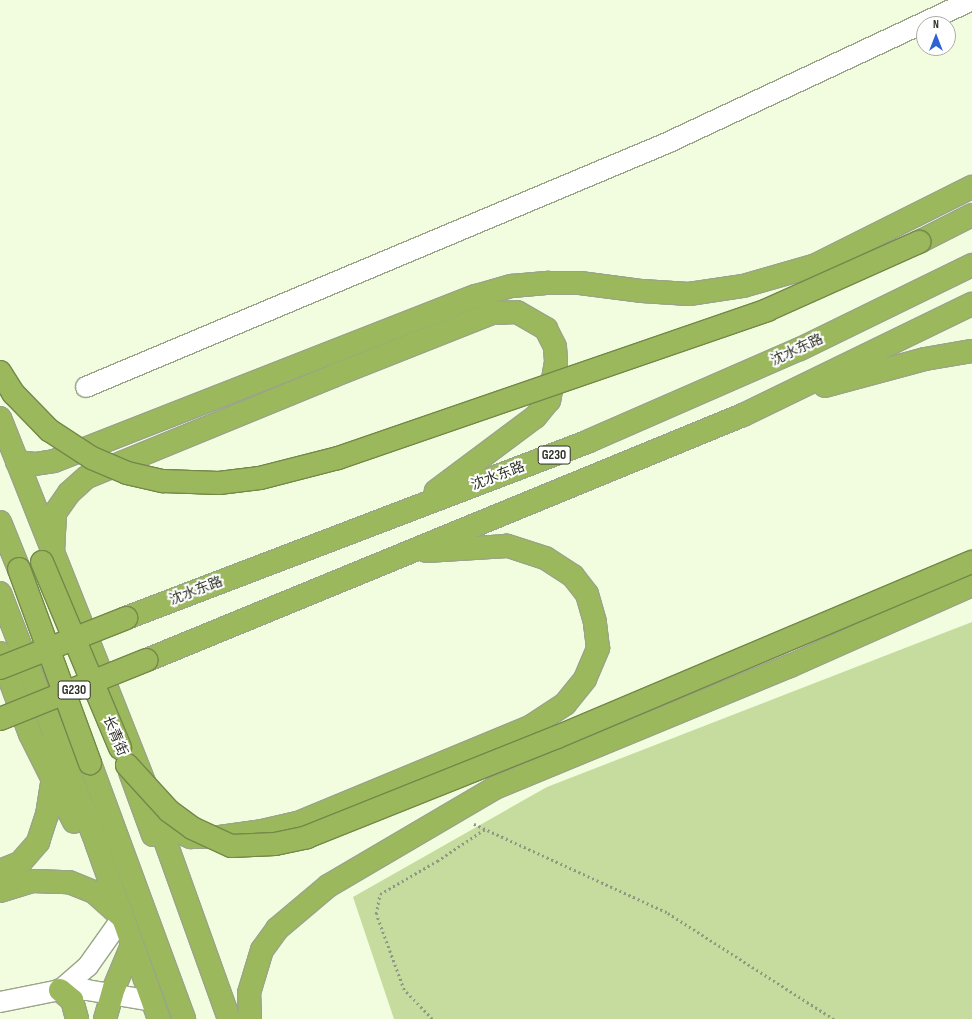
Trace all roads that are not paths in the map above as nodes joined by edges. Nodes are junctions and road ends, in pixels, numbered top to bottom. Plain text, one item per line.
1 (972, 0) edge
2 (972, 187) edge
3 (972, 215) edge
4 (972, 265) edge
5 (972, 304) edge
6 (972, 351) edge
7 (0, 372) edge
8 (86, 387) dead end
9 (774, 400) junction
10 (0, 418) edge
11 (9, 459) edge
12 (412, 508) junction
13 (0, 522) edge
14 (53, 552) junction
15 (408, 553) junction
16 (972, 562) edge
17 (972, 585) edge
18 (0, 592) edge
19 (0, 653) edge
20 (0, 668) edge
21 (0, 719) edge
22 (127, 765) junction
23 (53, 778) junction
24 (159, 823) junction
25 (0, 871) edge
26 (0, 891) edge
27 (122, 918) junction
28 (132, 946) junction
29 (60, 990) junction
30 (112, 994) junction
31 (0, 1002) edge
32 (156, 1010) edge
33 (77, 1019) edge
34 (105, 1019) edge
35 (184, 1019) edge
36 (219, 1019) edge
37 (229, 1019) edge
38 (250, 1019) edge

1 - 8 street
2 - 11 highway
3 - 7 highway, bridge
4 - 12 highway, 沈水东路 / G230
5 - 9 highway, G230
6 - 9 highway
9 - 15 highway, G230
10 - 11 highway
11 - 14 highway
11 - 22 highway, 长青街, bridge
12 - 14 highway
12 - 20 highway, 沈水东路 / G230, bridge
13 - 35 highway, bridge
14 - 24 highway
15 - 21 highway, G230, bridge
15 - 24 highway
16 - 22 highway, bridge
17 - 38 highway
18 - 27 highway
19 - 23 highway
22 - 36 highway, 长青街
23 - 25 highway
23 - 27 highway
24 - 37 highway
26 - 27 highway
27 - 28 highway
27 - 29 street
28 - 30 highway
28 - 32 highway
29 - 30 street
29 - 31 street
29 - 33 highway
30 - 32 street
30 - 34 highway

